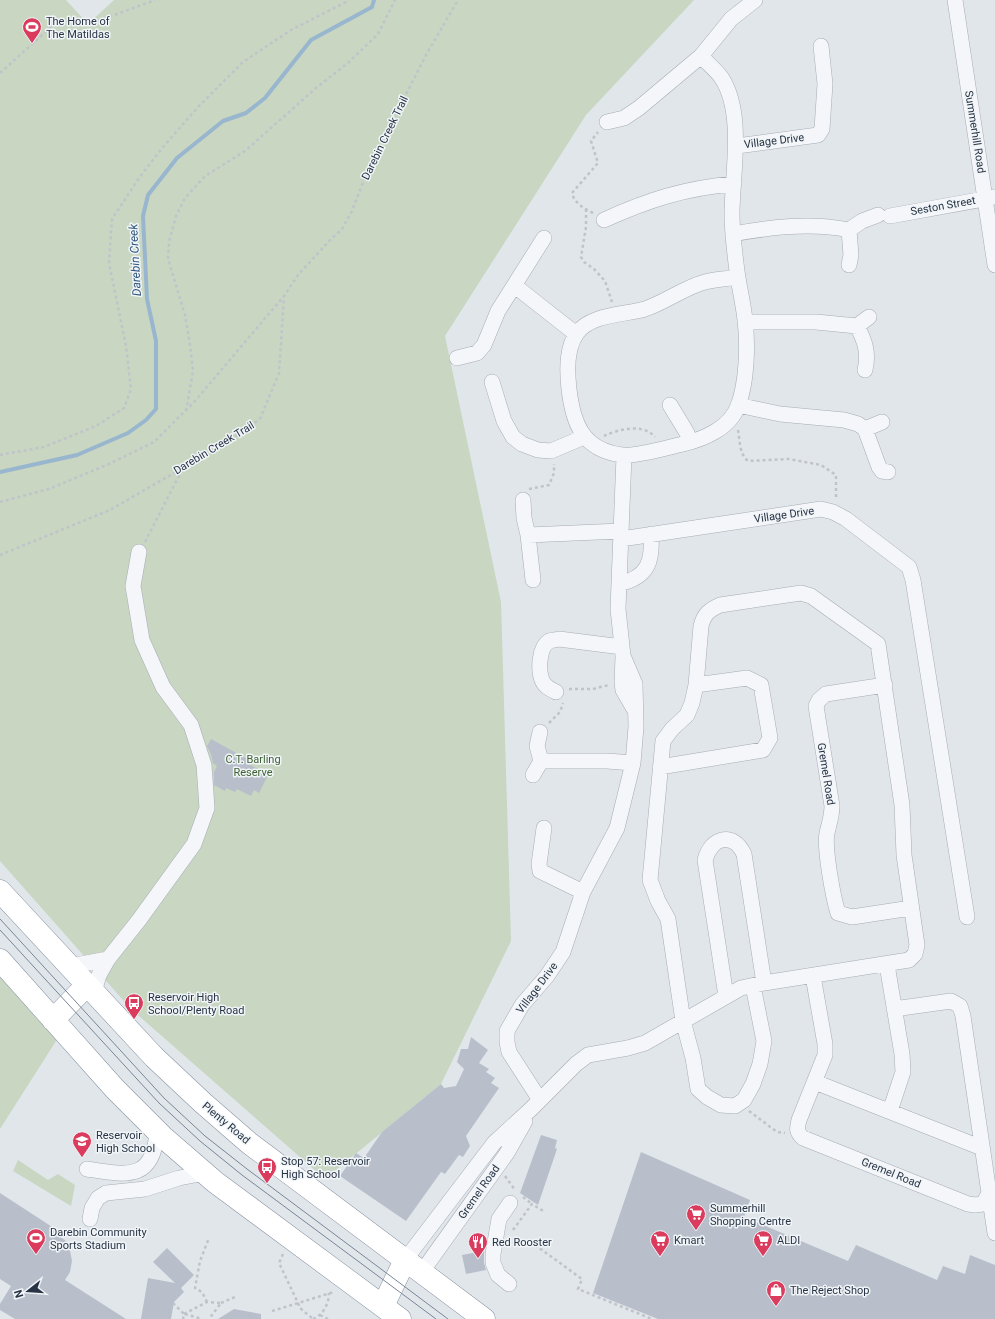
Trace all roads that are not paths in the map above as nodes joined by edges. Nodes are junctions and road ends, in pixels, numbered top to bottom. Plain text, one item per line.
1 (755, 0) edge
2 (955, 0) edge
3 (821, 46) dead end
4 (701, 56) junction
5 (607, 122) road end
6 (736, 146) junction
7 (734, 184) junction
8 (990, 198) edge
9 (605, 219) road end
10 (849, 230) junction
11 (733, 234) junction
12 (544, 238) dead end
13 (849, 265) dead end
14 (995, 265) edge
15 (738, 277) junction
16 (515, 286) junction
17 (869, 317) dead end
18 (745, 322) junction
19 (857, 326) junction
20 (576, 334) junction
21 (457, 358) dead end
22 (865, 370) dead end
23 (492, 382) dead end
24 (670, 405) dead end
25 (734, 412) junction
26 (882, 422) dead end
27 (865, 429) junction
28 (584, 437) junction
29 (690, 442) junction
30 (624, 456) junction
31 (888, 472) dead end
32 (523, 500) road end
33 (652, 534) junction
34 (528, 535) junction
35 (621, 535) junction
36 (140, 552) road end
37 (533, 580) dead end
38 (619, 584) junction
39 (622, 652) junction
40 (696, 685) junction
41 (885, 685) junction
42 (562, 695) road end
43 (540, 732) road end
44 (541, 761) junction
45 (633, 763) junction
46 (660, 767) junction
47 (533, 775) dead end
48 (544, 828) dead end
49 (0, 891) edge
50 (583, 892) junction
51 (911, 908) junction
52 (967, 917) dead end
53 (108, 959) junction
54 (0, 960) edge
55 (887, 965) junction
56 (70, 966) junction
57 (812, 976) junction
58 (758, 985) junction
59 (90, 988) junction
60 (726, 996) junction
61 (894, 1009) junction
62 (53, 1020) junction
63 (683, 1021) junction
64 (815, 1082) junction
65 (536, 1104) junction
66 (890, 1111) junction
67 (157, 1132) junction
68 (982, 1148) junction
69 (87, 1169) dead end
70 (205, 1173) junction
71 (989, 1193) junction
72 (510, 1203) dead end
73 (90, 1219) dead end
74 (995, 1233) edge
75 (413, 1266) junction
76 (509, 1284) dead end
77 (391, 1313) edge
78 (484, 1319) edge

1 - 4 street
2 - 8 street, Summerhill Road
3 - 6 street, Village Drive
4 - 5 street
4 - 6 street, Village Drive
6 - 7 street, Village Drive
7 - 9 street
7 - 11 street, Village Drive
8 - 10 street, Seston Street
8 - 14 street, Summerhill Road
10 - 11 street
10 - 13 street
11 - 15 street, Village Drive
12 - 16 street
15 - 18 street, Village Drive
15 - 20 street
16 - 20 street
16 - 21 street
17 - 19 street
18 - 19 street
18 - 25 street, Village Drive
19 - 22 street
20 - 28 street
23 - 28 street
24 - 29 street
25 - 27 street
25 - 29 street
26 - 27 street
27 - 31 street
28 - 30 street
29 - 30 street
30 - 35 street, Village Drive
32 - 34 street
33 - 35 street, Village Drive
33 - 38 street
33 - 52 street, Village Drive
34 - 35 street, Village Drive
34 - 37 street
35 - 38 street, Village Drive
36 - 53 street
38 - 39 street, Village Drive
39 - 42 street
39 - 45 street, Village Drive
40 - 41 street, Gremel Road
40 - 46 street, Gremel Road
40 - 46 street
41 - 51 street, Gremel Road
41 - 51 street, Gremel Road
43 - 44 street
44 - 45 street
44 - 47 street
45 - 50 street, Village Drive
46 - 63 street, Gremel Road
48 - 50 street
49 - 56 highway, Plenty Road
50 - 65 street, Village Drive
51 - 55 street, Gremel Road
53 - 56 street
53 - 59 street
54 - 62 highway
55 - 57 street, Gremel Road
55 - 61 street
56 - 59 highway, Plenty Road
57 - 58 street, Gremel Road
57 - 64 street
58 - 60 street, Gremel Road
58 - 60 street
58 - 63 street, Gremel Road
59 - 62 highway
59 - 75 highway, Plenty Road
60 - 63 street, Gremel Road
61 - 66 street
61 - 68 street
62 - 67 highway
63 - 65 street, Gremel Road
64 - 66 street
64 - 71 street, Gremel Road
65 - 75 street, Gremel Road
65 - 75 street, Gremel Road
66 - 68 street
67 - 69 street
67 - 70 highway
68 - 71 street
70 - 73 street
70 - 77 highway
71 - 74 street
72 - 76 street
75 - 77 highway
75 - 78 highway, Plenty Road

